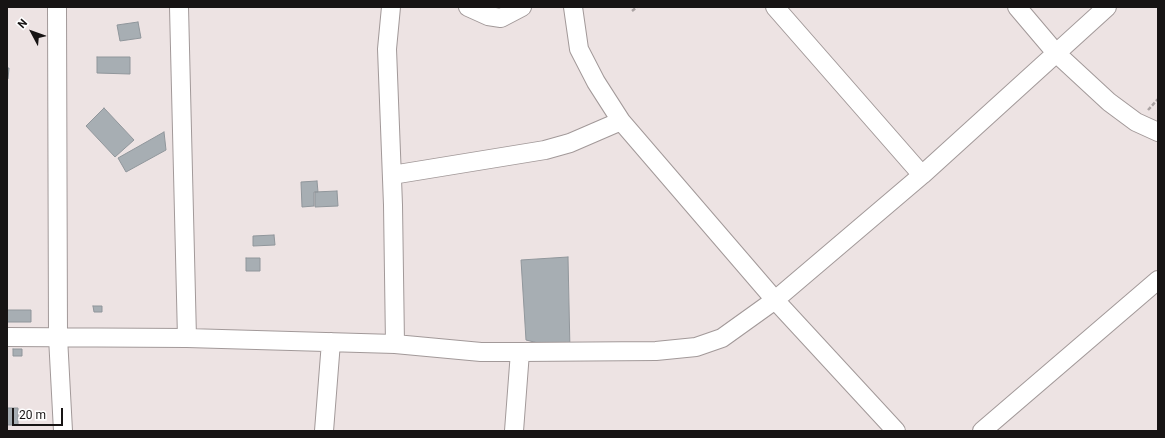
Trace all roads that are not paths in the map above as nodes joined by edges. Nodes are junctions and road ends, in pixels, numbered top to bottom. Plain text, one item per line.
1 (57, 7) edge
2 (179, 7) edge
3 (391, 7) edge
4 (468, 7) edge
5 (522, 7) edge
6 (573, 7) edge
7 (775, 7) edge
8 (1017, 7) edge
9 (1107, 7) edge
10 (1056, 53) junction
11 (621, 121) junction
12 (1158, 132) edge
13 (392, 175) junction
14 (922, 175) junction
15 (1158, 280) edge
16 (775, 300) junction
17 (58, 337) junction
18 (7, 338) edge
19 (187, 338) junction
20 (331, 342) junction
21 (395, 344) junction
22 (520, 352) junction
23 (63, 431) edge
24 (324, 431) edge
25 (514, 431) edge
26 (896, 431) edge
27 (982, 431) edge

1 - 17 street
2 - 19 street
3 - 13 street
4 - 5 street
6 - 11 street
7 - 14 street
8 - 10 street
9 - 10 street
10 - 12 street
10 - 14 street
11 - 13 street
11 - 16 street
13 - 21 street
14 - 16 street
15 - 27 street
16 - 22 street
16 - 26 street
17 - 18 street
17 - 19 street
17 - 23 street
19 - 20 street
20 - 21 street
20 - 24 street
21 - 22 street
22 - 25 street

